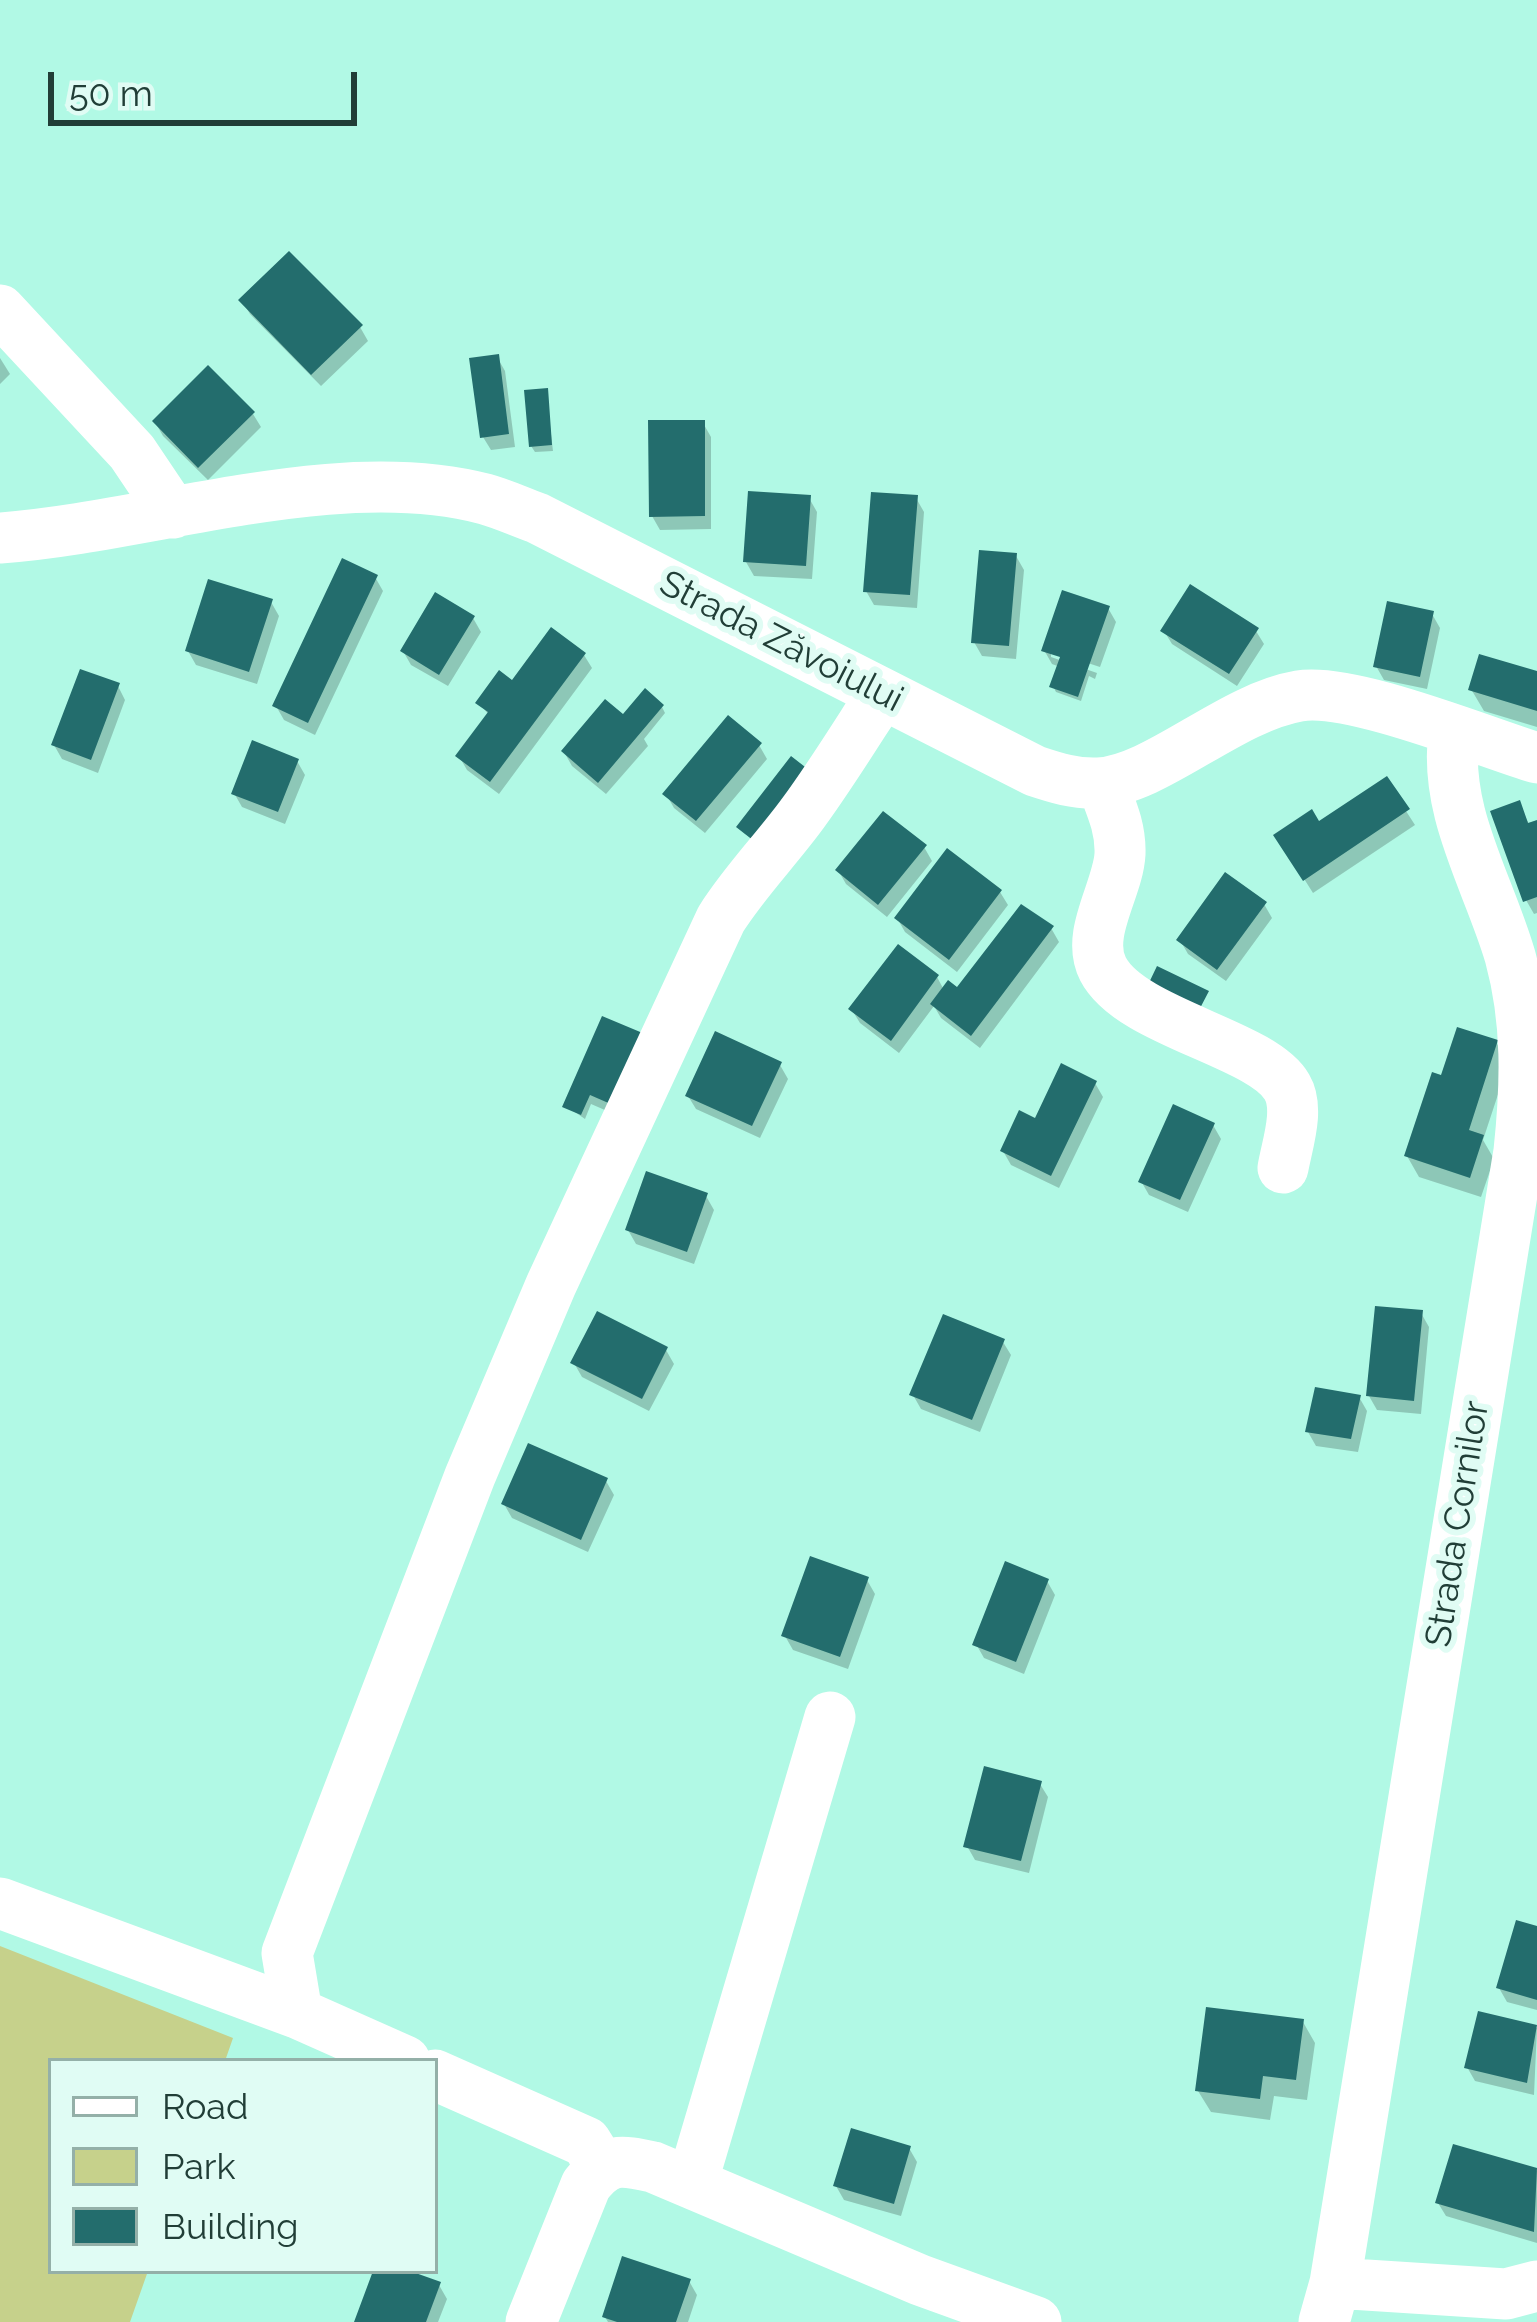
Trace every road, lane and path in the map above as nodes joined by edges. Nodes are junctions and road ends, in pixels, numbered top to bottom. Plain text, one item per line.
1 (0, 310) edge
2 (173, 513) junction
3 (0, 538) edge
4 (882, 694) junction
5 (1454, 732) junction
6 (1537, 758) edge
7 (1102, 783) junction
8 (1283, 1168) dead end
9 (830, 1717) dead end
10 (0, 1903) edge
11 (298, 2013) junction
12 (398, 2058) edge
13 (438, 2075) edge
14 (601, 2166) junction
15 (692, 2183) junction
16 (1537, 2286) edge
17 (1330, 2303) edge
18 (531, 2322) edge
19 (1036, 2322) edge

1 - 2 street
2 - 3 street, Strada Zăvoiului
2 - 4 street, Strada Zăvoiului
4 - 7 street, Strada Zăvoiului
4 - 11 street
5 - 6 street
5 - 7 street
5 - 17 street, Strada Cornilor
7 - 8 street
9 - 15 street
10 - 11 street
11 - 12 street
13 - 14 street
14 - 15 street
14 - 18 street
15 - 19 street
16 - 17 street

